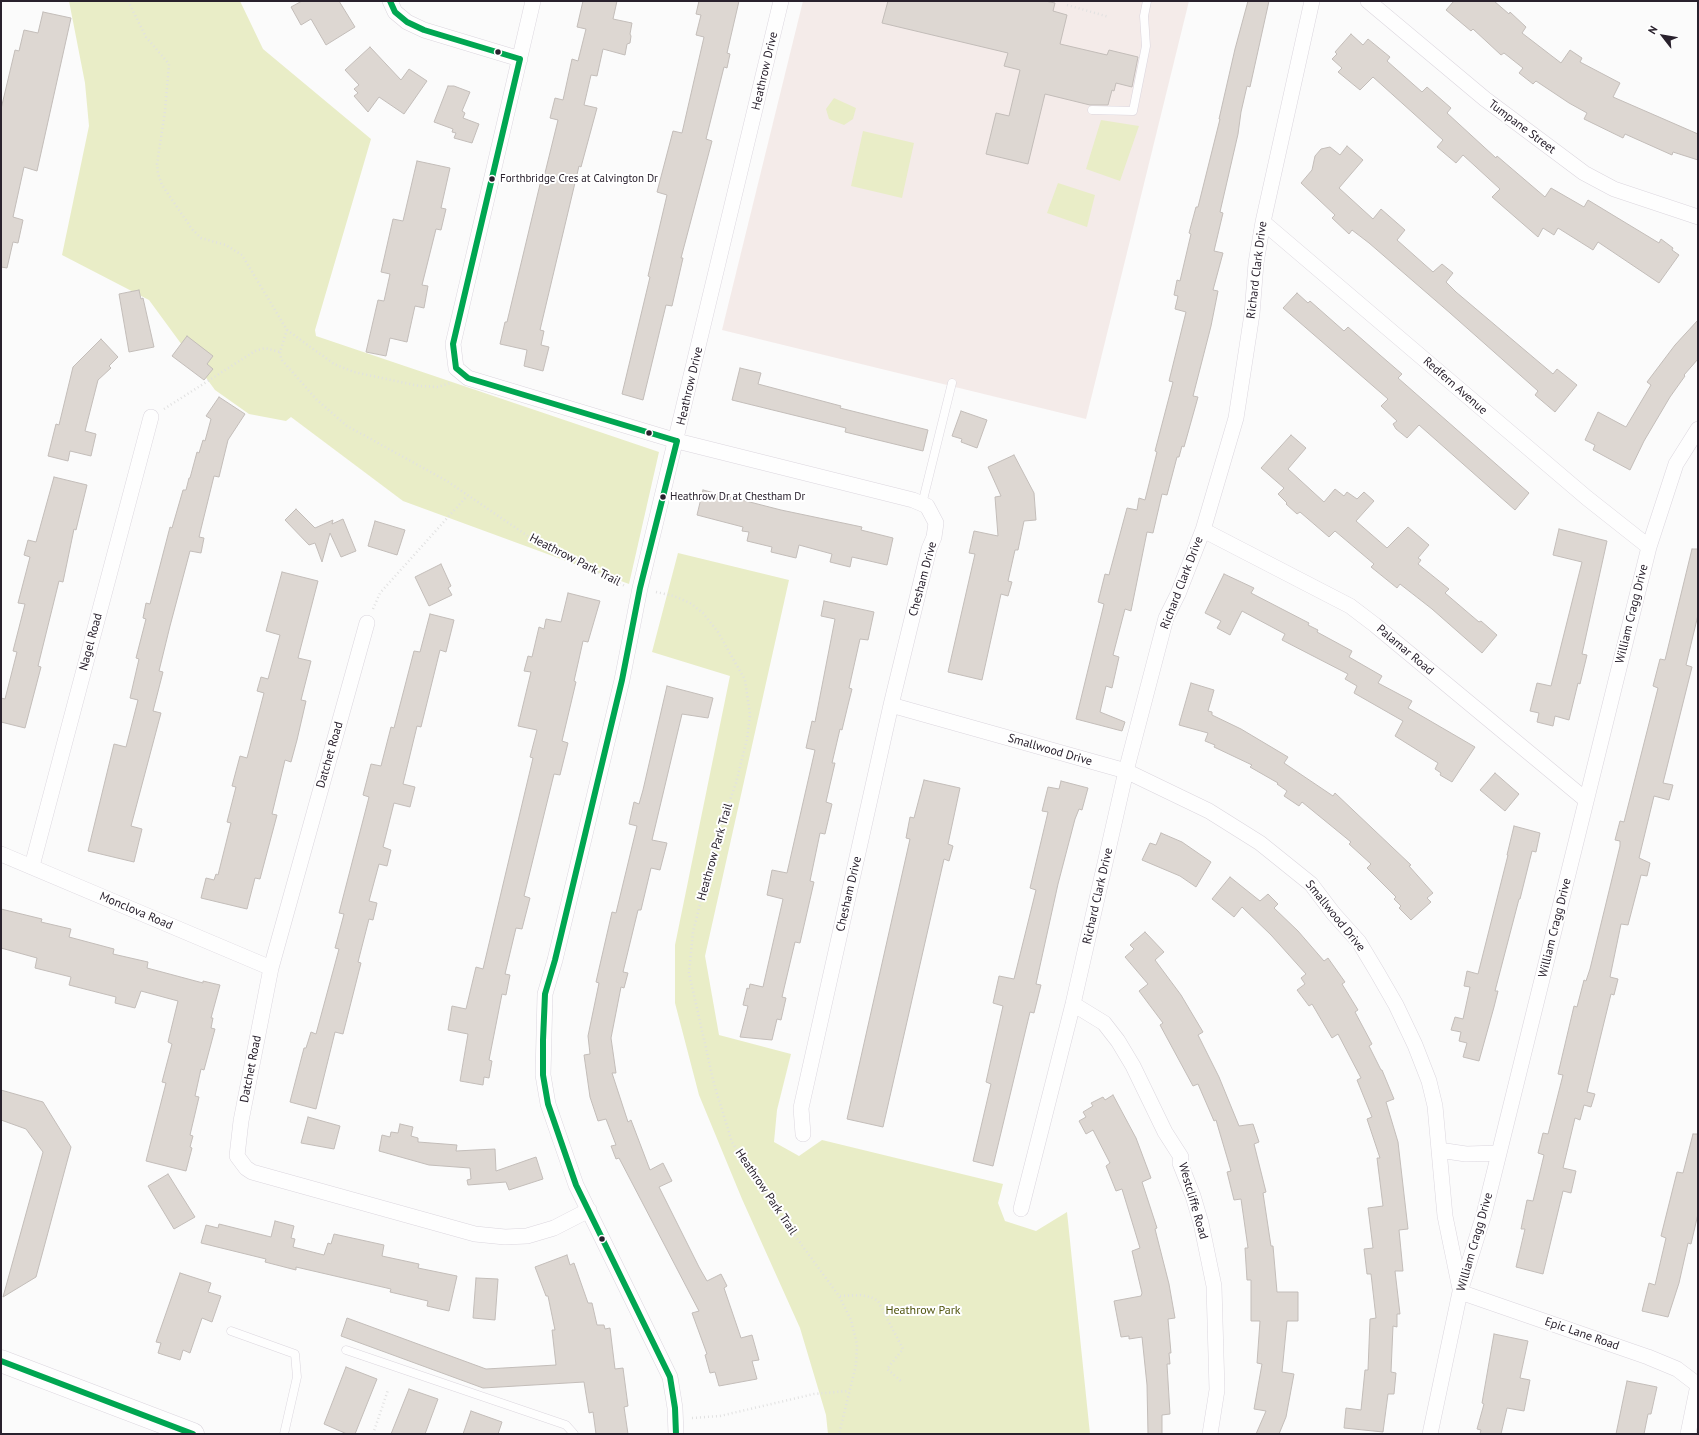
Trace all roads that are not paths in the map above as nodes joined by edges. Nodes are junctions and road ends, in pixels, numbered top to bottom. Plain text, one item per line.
1 (390, 1) edge
2 (533, 1) edge
3 (781, 1) edge
4 (1148, 1) edge
5 (1312, 1) edge
6 (1368, 1) edge
7 (520, 59) junction
8 (1092, 110) dead end
9 (1698, 217) edge
10 (1263, 222) junction
11 (952, 383) dead end
12 (151, 417) road end
13 (1698, 429) edge
14 (677, 441) junction
15 (922, 504) junction
16 (1203, 530) junction
17 (1649, 546) junction
18 (367, 624) road end
19 (891, 705) junction
20 (1126, 771) junction
21 (1586, 800) junction
22 (1, 854) edge
23 (32, 866) junction
24 (271, 968) junction
25 (1073, 1004) junction
26 (803, 1134) dead end
27 (1439, 1150) junction
28 (1499, 1153) junction
29 (1020, 1209) dead end
30 (589, 1210) junction
31 (1460, 1292) junction
32 (231, 1331) dead end
33 (346, 1350) dead end
34 (1, 1362) edge
35 (1698, 1385) edge
36 (193, 1434) edge
37 (284, 1434) edge
38 (574, 1434) edge
39 (676, 1434) edge
40 (1210, 1434) edge
41 (1430, 1434) edge
42 (1688, 1434) edge

1 - 7 street
2 - 7 street
3 - 14 street, Heathrow Drive
4 - 8 lane
5 - 10 street, Richard Clark Drive
6 - 9 street, Tumpane Street
7 - 14 street
10 - 16 street, Richard Clark Drive
10 - 17 street, Redfern Avenue
11 - 15 lane
12 - 23 street, Nagel Road
13 - 17 street, William Cragg Drive
14 - 15 street
14 - 30 street, Heathrow Drive
15 - 19 street, Chesham Drive
16 - 20 street, Richard Clark Drive
16 - 21 street, Palamar Road
17 - 21 street, William Cragg Drive
18 - 24 street, Datchet Road
19 - 20 street, Smallwood Drive
19 - 26 street, Chesham Drive
20 - 25 street, Richard Clark Drive
20 - 27 street, Smallwood Drive
21 - 28 street, William Cragg Drive
22 - 23 street, Monclova Road
23 - 24 street, Monclova Road
24 - 30 street, Datchet Road
25 - 29 street, Richard Clark Drive
25 - 40 street, Westcliffe Road
27 - 28 street
27 - 31 street, Smallwood Drive
28 - 31 street, William Cragg Drive
30 - 39 street, Heathrow Drive
31 - 35 street, Epic Lane Road
31 - 41 street, William Cragg Drive
32 - 37 lane
33 - 38 lane
34 - 36 main road
35 - 42 street

